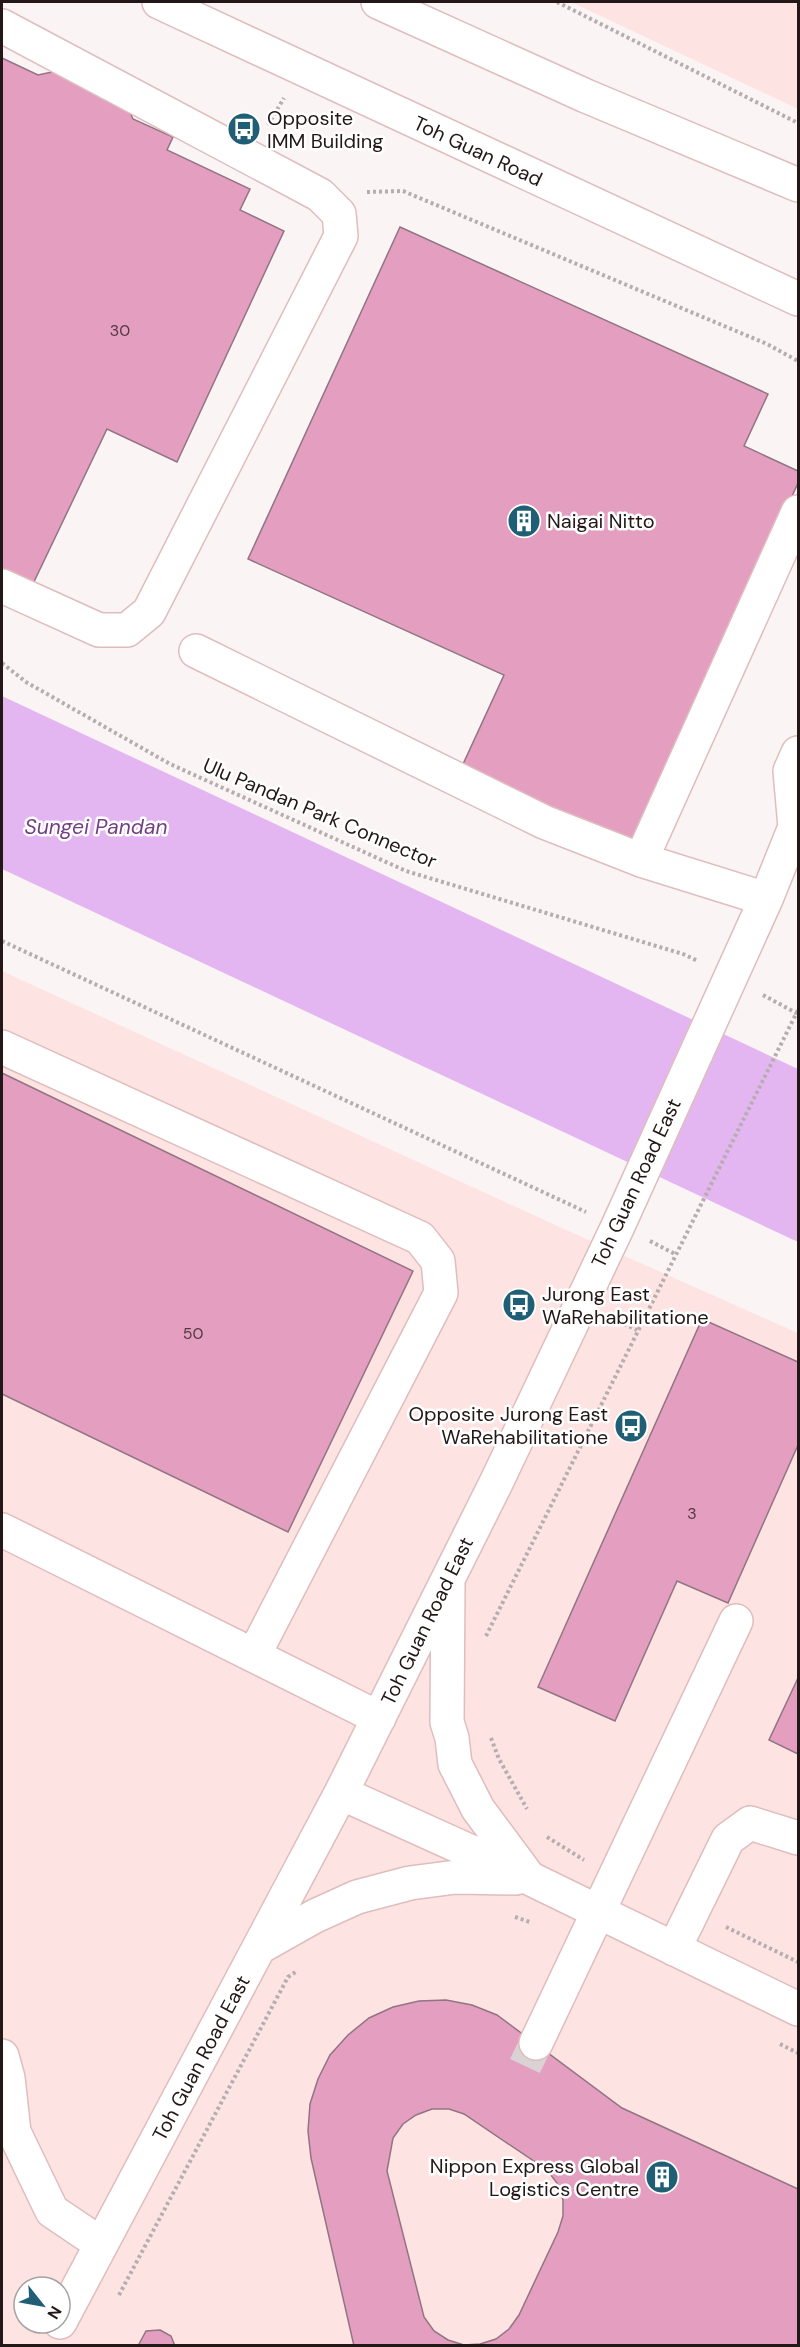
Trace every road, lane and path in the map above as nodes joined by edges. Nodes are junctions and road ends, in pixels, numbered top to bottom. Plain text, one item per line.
1 (159, 2) edge
2 (378, 2) edge
3 (557, 2) edge
4 (2, 26) edge
5 (277, 112) dead end
6 (798, 123) edge
7 (266, 129) dead end
8 (798, 185) edge
9 (359, 192) dead end
10 (795, 300) edge
11 (798, 361) edge
12 (798, 512) edge
13 (2, 586) edge
14 (195, 651) dead end
15 (2, 663) edge
16 (798, 753) edge
17 (797, 825) edge
18 (641, 860) junction
19 (766, 899) junction
20 (2, 941) edge
21 (683, 954) dead end
22 (798, 1012) edge
23 (2, 1047) edge
24 (621, 1217) junction
25 (2, 1530) edge
26 (448, 1576) junction
27 (736, 1621) dead end
28 (485, 1645) dead end
29 (254, 1655) junction
30 (379, 1718) junction
31 (491, 1737) dead end
32 (341, 1793) junction
33 (532, 1816) dead end
34 (543, 1831) dead end
35 (798, 1838) edge
36 (529, 1878) junction
37 (615, 1878) junction
38 (692, 1911) junction
39 (598, 1912) junction
40 (507, 1916) dead end
41 (583, 1946) junction
42 (260, 1947) junction
43 (674, 1949) junction
44 (798, 1962) edge
45 (304, 1966) dead end
46 (798, 2009) edge
47 (536, 2043) tunnel mouth
48 (778, 2043) dead end
49 (798, 2053) edge
50 (2, 2056) edge
51 (101, 2244) junction
52 (72, 2300) edge
53 (114, 2303) dead end

1 - 10 street, Toh Guan Road
2 - 8 street
3 - 6 path
4 - 13 street
5 - 7 path
9 - 11 path
12 - 18 street
14 - 18 street
15 - 21 path, Ulu Pandan Park Connector
16 - 17 street, Toh Guan Road East
17 - 19 street, Toh Guan Road East
18 - 19 street
19 - 24 street, Toh Guan Road East
20 - 24 path
22 - 28 path
23 - 29 street
24 - 26 street, Toh Guan Road East
25 - 29 street
26 - 30 street, Toh Guan Road East
26 - 36 street
27 - 37 street
29 - 30 street
30 - 32 street, Toh Guan Road East
31 - 33 path
32 - 36 street
32 - 42 street, Toh Guan Road East
34 - 37 path
35 - 38 street
36 - 39 street
36 - 42 street
37 - 39 street
38 - 43 street
38 - 44 path
39 - 41 street
39 - 43 street
40 - 41 path
41 - 47 street
42 - 51 street, Toh Guan Road East
43 - 46 street
45 - 53 path
48 - 49 path
50 - 51 street
51 - 52 street, Toh Guan Road East

